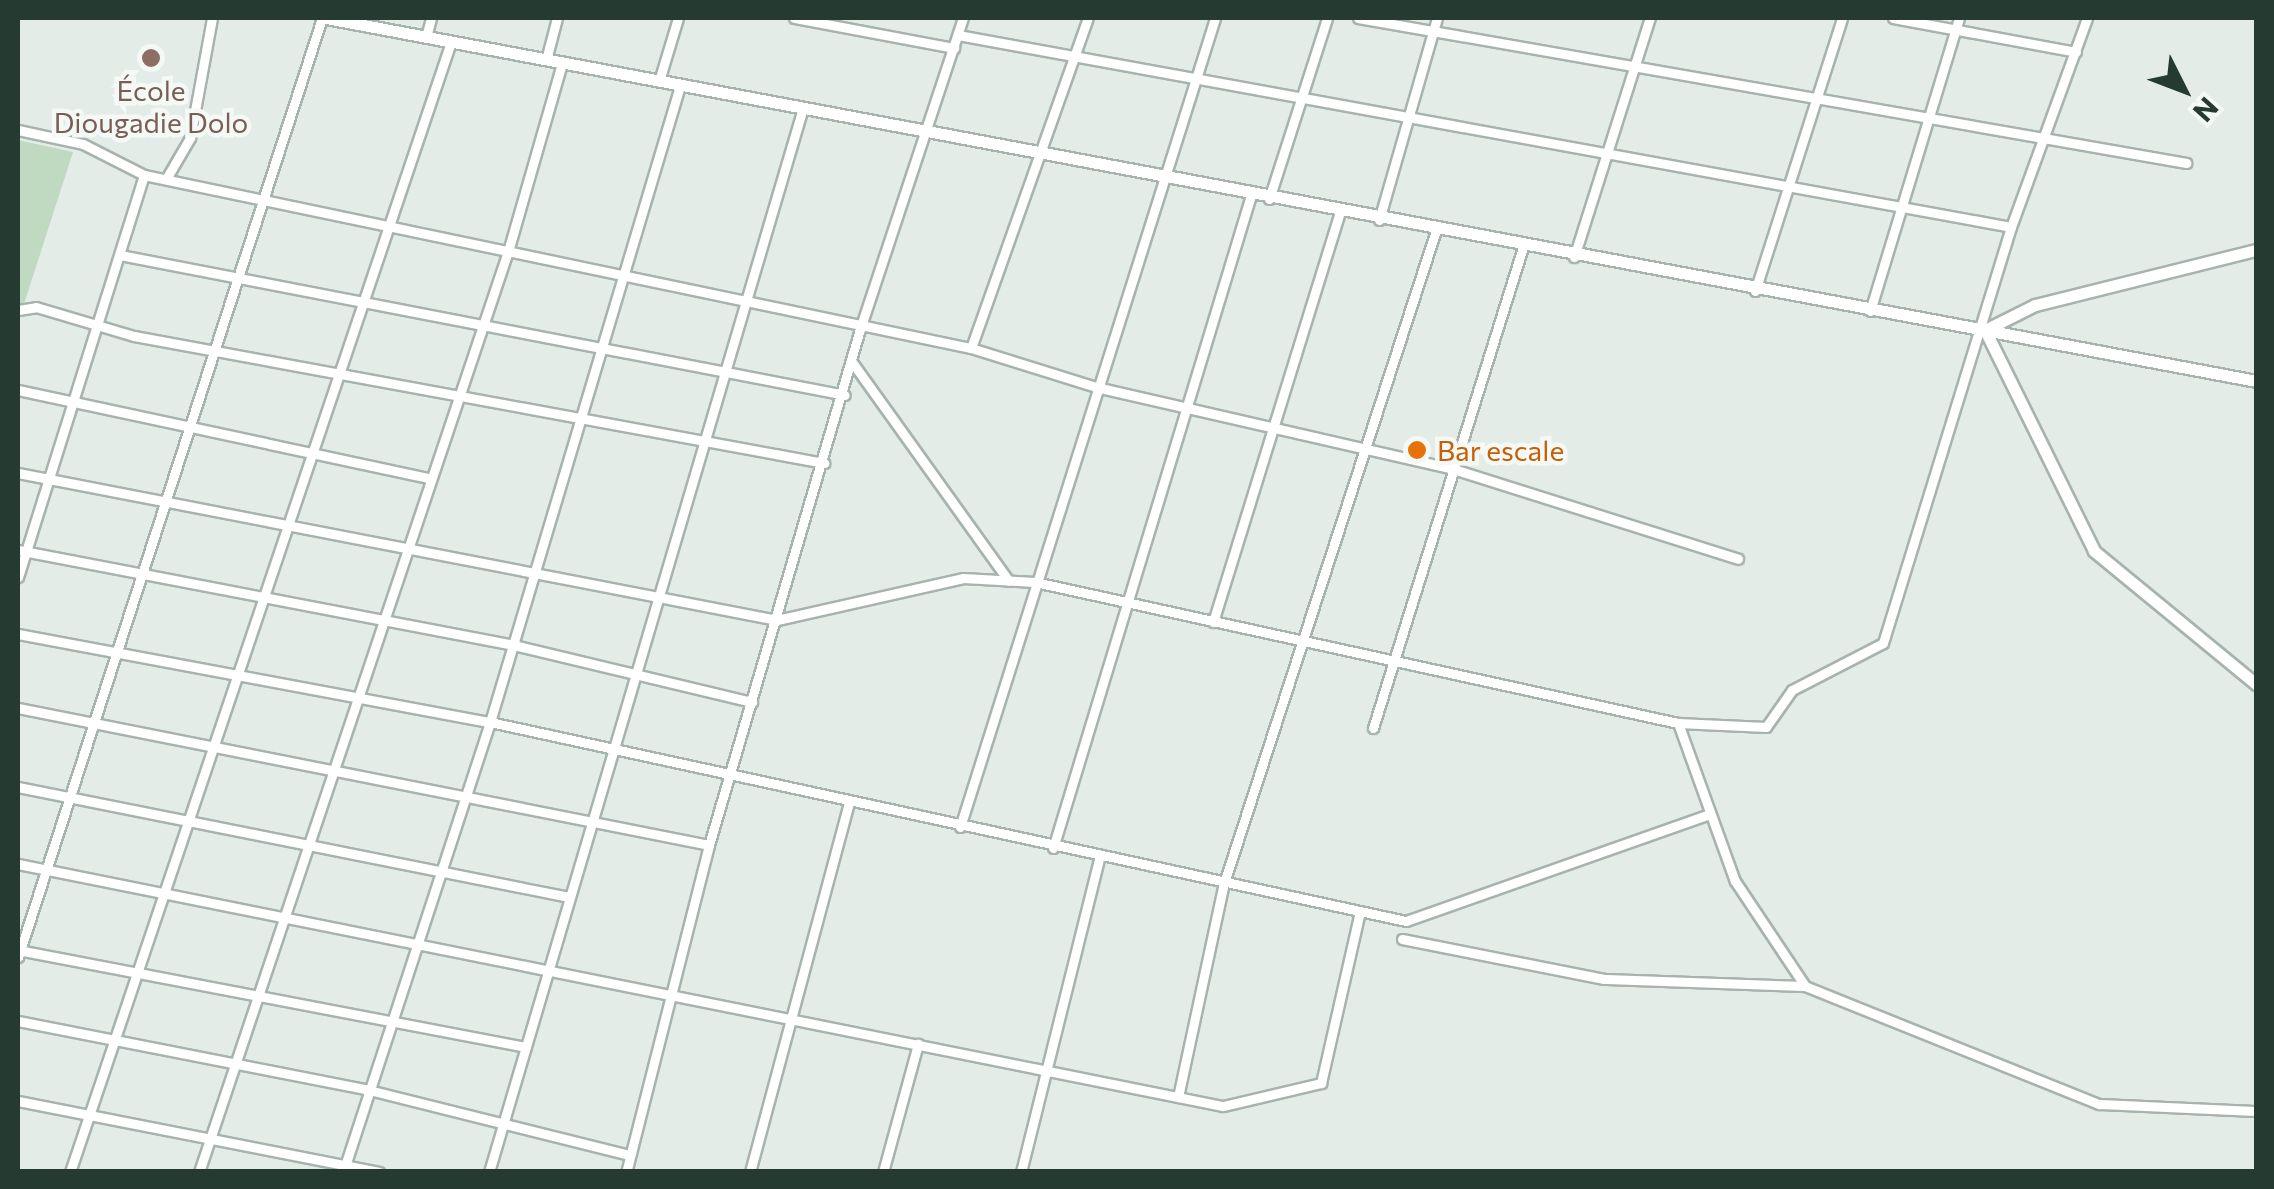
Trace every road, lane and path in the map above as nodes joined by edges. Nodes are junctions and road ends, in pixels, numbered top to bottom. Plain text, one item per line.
1 (212, 18) edge
2 (324, 18) edge
3 (432, 18) edge
4 (557, 18) edge
5 (678, 18) edge
6 (794, 18) edge
7 (963, 18) edge
8 (1088, 18) edge
9 (1215, 18) edge
10 (1327, 18) edge
11 (1358, 18) edge
12 (1437, 18) edge
13 (1650, 18) edge
14 (1842, 18) edge
15 (1893, 18) edge
16 (1959, 18) edge
17 (2087, 18) edge
18 (1956, 29) junction
19 (1432, 32) junction
20 (958, 35) junction
21 (426, 37) junction
22 (451, 42) junction
23 (954, 48) junction
24 (2076, 52) junction
25 (1075, 55) junction
26 (546, 60) junction
27 (562, 62) junction
28 (1636, 62) junction
29 (1198, 76) junction
30 (659, 81) junction
31 (680, 86) junction
32 (1303, 95) junction
33 (1815, 96) junction
34 (803, 108) junction
35 (1406, 113) junction
36 (1930, 115) junction
37 (18, 130) edge
38 (924, 132) junction
39 (2047, 134) junction
40 (1608, 148) junction
41 (1042, 154) junction
42 (2186, 163) dead end
43 (144, 175) junction
44 (1166, 178) junction
45 (166, 179) junction
46 (1788, 186) junction
47 (1251, 195) junction
48 (267, 199) junction
49 (1269, 199) junction
50 (1900, 207) junction
51 (1340, 212) junction
52 (1379, 220) junction
53 (390, 223) junction
54 (2011, 227) junction
55 (1436, 230) junction
56 (1522, 247) junction
57 (510, 248) junction
58 (2256, 250) edge
59 (120, 255) junction
60 (1574, 256) junction
61 (629, 271) junction
62 (242, 277) junction
63 (1755, 291) junction
64 (364, 300) junction
65 (745, 306) junction
66 (18, 310) edge
67 (1870, 311) junction
68 (483, 321) junction
69 (99, 326) junction
70 (860, 329) junction
71 (1985, 330) junction
72 (606, 346) junction
73 (971, 348) junction
74 (216, 352) junction
75 (852, 362) junction
76 (726, 369) junction
77 (340, 370) junction
78 (2256, 382) edge
79 (1096, 387) junction
80 (18, 390) edge
81 (844, 395) junction
82 (457, 396) junction
83 (76, 402) junction
84 (1186, 408) junction
85 (584, 419) junction
86 (192, 425) junction
87 (1273, 428) junction
88 (704, 440) junction
89 (312, 448) junction
90 (1360, 448) junction
91 (824, 463) junction
92 (1450, 468) junction
93 (18, 473) edge
94 (429, 478) junction
95 (49, 480) junction
96 (166, 506) junction
97 (286, 526) junction
98 (406, 551) junction
99 (22, 552) edge
100 (1738, 560) dead end
101 (533, 572) junction
102 (144, 575) junction
103 (18, 577) edge
104 (1009, 580) junction
105 (1035, 582) junction
106 (657, 597) junction
107 (261, 598) junction
108 (1126, 603) junction
109 (777, 620) junction
110 (383, 622) junction
111 (1213, 622) junction
112 (18, 634) edge
113 (1305, 638) junction
114 (514, 645) junction
115 (119, 654) junction
116 (1392, 662) junction
117 (236, 670) junction
118 (634, 674) junction
119 (2256, 684) edge
120 (360, 696) junction
121 (752, 702) junction
122 (18, 708) edge
123 (490, 722) junction
124 (1678, 723) junction
125 (98, 724) junction
126 (1373, 728) dead end
127 (611, 748) junction
128 (215, 749) junction
129 (336, 774) junction
130 (730, 775) junction
131 (18, 787) edge
132 (71, 798) junction
133 (466, 799) junction
134 (849, 802) junction
135 (1710, 814) junction
136 (590, 823) junction
137 (189, 824) junction
138 (960, 827) junction
139 (708, 845) junction
140 (311, 847) junction
141 (1053, 848) junction
142 (1099, 858) junction
143 (18, 864) edge
144 (45, 870) junction
145 (440, 871) junction
146 (1224, 884) junction
147 (167, 896) junction
148 (569, 897) junction
149 (1360, 911) junction
150 (285, 922) junction
151 (1402, 939) dead end
152 (414, 946) junction
153 (18, 953) edge
154 (141, 970) junction
155 (549, 970) junction
156 (1805, 986) junction
157 (670, 994) junction
158 (260, 1000) junction
159 (390, 1018) junction
160 (786, 1018) junction
161 (18, 1021) edge
162 (118, 1042) junction
163 (918, 1044) junction
164 (526, 1047) junction
165 (237, 1065) junction
166 (1047, 1070) junction
167 (365, 1089) junction
168 (1178, 1097) junction
169 (18, 1101) edge
170 (2256, 1111) edge
171 (90, 1116) junction
172 (503, 1124) junction
173 (211, 1139) junction
174 (630, 1155) junction
175 (344, 1168) edge
176 (70, 1172) edge
177 (199, 1172) edge
178 (378, 1172) edge
179 (489, 1172) edge
180 (626, 1172) edge
181 (750, 1172) edge
182 (882, 1172) edge
183 (1021, 1172) edge

1 - 45 street
2 - 21 street
2 - 48 street
3 - 21 street
4 - 26 street
5 - 30 street
6 - 23 street
7 - 20 street
8 - 25 street
9 - 29 street
10 - 32 street
11 - 19 street
12 - 19 street
13 - 28 street
14 - 33 street
15 - 18 street
16 - 18 street
17 - 24 street
18 - 24 street
18 - 36 street
19 - 28 street
19 - 35 street
20 - 23 street
20 - 25 street
21 - 22 street
22 - 26 street
22 - 53 street
23 - 38 street
24 - 39 street
25 - 29 street
25 - 41 street
26 - 27 street
27 - 30 street
27 - 57 street
28 - 33 street
28 - 40 street
29 - 32 street
29 - 44 street
30 - 31 street
31 - 34 street
31 - 61 street
32 - 35 street
32 - 49 street
33 - 36 street
33 - 46 street
34 - 38 street
34 - 65 street
35 - 40 street
35 - 52 street
36 - 39 street
36 - 50 street
37 - 43 street
38 - 41 street
38 - 70 street
39 - 42 street
39 - 54 street
40 - 46 street
40 - 60 street
41 - 44 street
41 - 73 street
43 - 45 street
43 - 59 street
44 - 47 street
44 - 79 street
45 - 48 street
46 - 50 street
46 - 63 street
47 - 49 street
47 - 84 street
48 - 53 street
48 - 62 street
49 - 51 street
50 - 54 street
50 - 67 street
51 - 52 street
51 - 87 street
52 - 55 street
53 - 57 street
53 - 64 street
54 - 71 street
55 - 56 street
55 - 90 street
56 - 60 street
56 - 92 street
57 - 61 street
57 - 68 street
58 - 71 street
59 - 62 street
59 - 69 street
60 - 63 street
61 - 65 street
61 - 72 street
62 - 64 street
62 - 74 street
63 - 67 street
64 - 68 street
64 - 77 street
65 - 70 street
65 - 76 street
66 - 69 street
67 - 71 street
68 - 72 street
68 - 82 street
69 - 74 street
69 - 83 street
70 - 73 street
70 - 75 street
71 - 78 street
71 - 119 street
71 - 124 street
72 - 76 street
72 - 85 street
73 - 79 street
74 - 77 street
74 - 86 street
75 - 81 street
75 - 104 street
76 - 81 street
76 - 88 street
77 - 82 street
77 - 89 street
79 - 84 street
79 - 105 street
80 - 83 street
81 - 91 street
82 - 85 street
82 - 94 street
83 - 86 street
83 - 95 street
84 - 87 street
84 - 108 street
85 - 88 street
85 - 101 street
86 - 89 street
86 - 96 street
87 - 90 street
87 - 111 street
88 - 91 street
88 - 106 street
89 - 94 street
89 - 97 street
90 - 92 street
90 - 113 street
91 - 109 street
92 - 100 street
92 - 116 street
93 - 95 street
94 - 98 street
95 - 96 street
95 - 99 street
96 - 97 street
96 - 102 street
97 - 98 street
97 - 107 street
98 - 101 street
98 - 110 street
99 - 102 street
99 - 103 street
101 - 106 street
101 - 114 street
102 - 107 street
102 - 115 street
104 - 105 street
104 - 109 street
105 - 108 street
105 - 138 street
106 - 109 street
106 - 118 street
107 - 110 street
107 - 117 street
108 - 111 street
108 - 141 street
109 - 121 street
110 - 114 street
110 - 120 street
111 - 113 street
112 - 115 street
113 - 116 street
113 - 146 street
114 - 118 street
114 - 123 street
115 - 117 street
115 - 125 street
116 - 124 street
116 - 126 street
117 - 120 street
117 - 128 street
118 - 121 street
118 - 127 street
120 - 123 street
120 - 129 street
121 - 130 street
122 - 125 street
123 - 127 street
123 - 133 street
124 - 135 street
125 - 128 street
125 - 132 street
127 - 130 street
127 - 136 street
128 - 129 street
128 - 137 street
129 - 133 street
129 - 140 street
130 - 134 street
130 - 139 street
131 - 132 street
132 - 137 street
132 - 144 street
133 - 136 street
133 - 145 street
134 - 138 street
134 - 160 street
135 - 149 street
135 - 156 street
136 - 139 street
136 - 148 street
137 - 140 street
137 - 147 street
138 - 141 street
139 - 157 street
140 - 145 street
140 - 150 street
141 - 142 street
142 - 146 street
142 - 166 street
143 - 144 street
144 - 147 street
144 - 153 street
145 - 148 street
145 - 152 street
146 - 149 street
146 - 168 street
147 - 150 street
147 - 154 street
148 - 155 street
149 - 168 street
150 - 152 street
150 - 158 street
151 - 156 street
152 - 155 street
152 - 159 street
153 - 154 street
154 - 158 street
154 - 162 street
155 - 157 street
155 - 164 street
156 - 170 street
157 - 160 street
157 - 174 street
158 - 159 street
158 - 165 street
159 - 164 street
159 - 167 street
160 - 163 street
160 - 181 street
161 - 162 street
162 - 165 street
162 - 171 street
163 - 166 street
163 - 182 street
164 - 172 street
165 - 167 street
165 - 173 street
166 - 168 street
166 - 183 street
167 - 172 street
167 - 175 street
169 - 171 street
171 - 173 street
171 - 176 street
172 - 174 street
172 - 179 street
173 - 175 street
173 - 177 street
174 - 180 street
175 - 178 street

